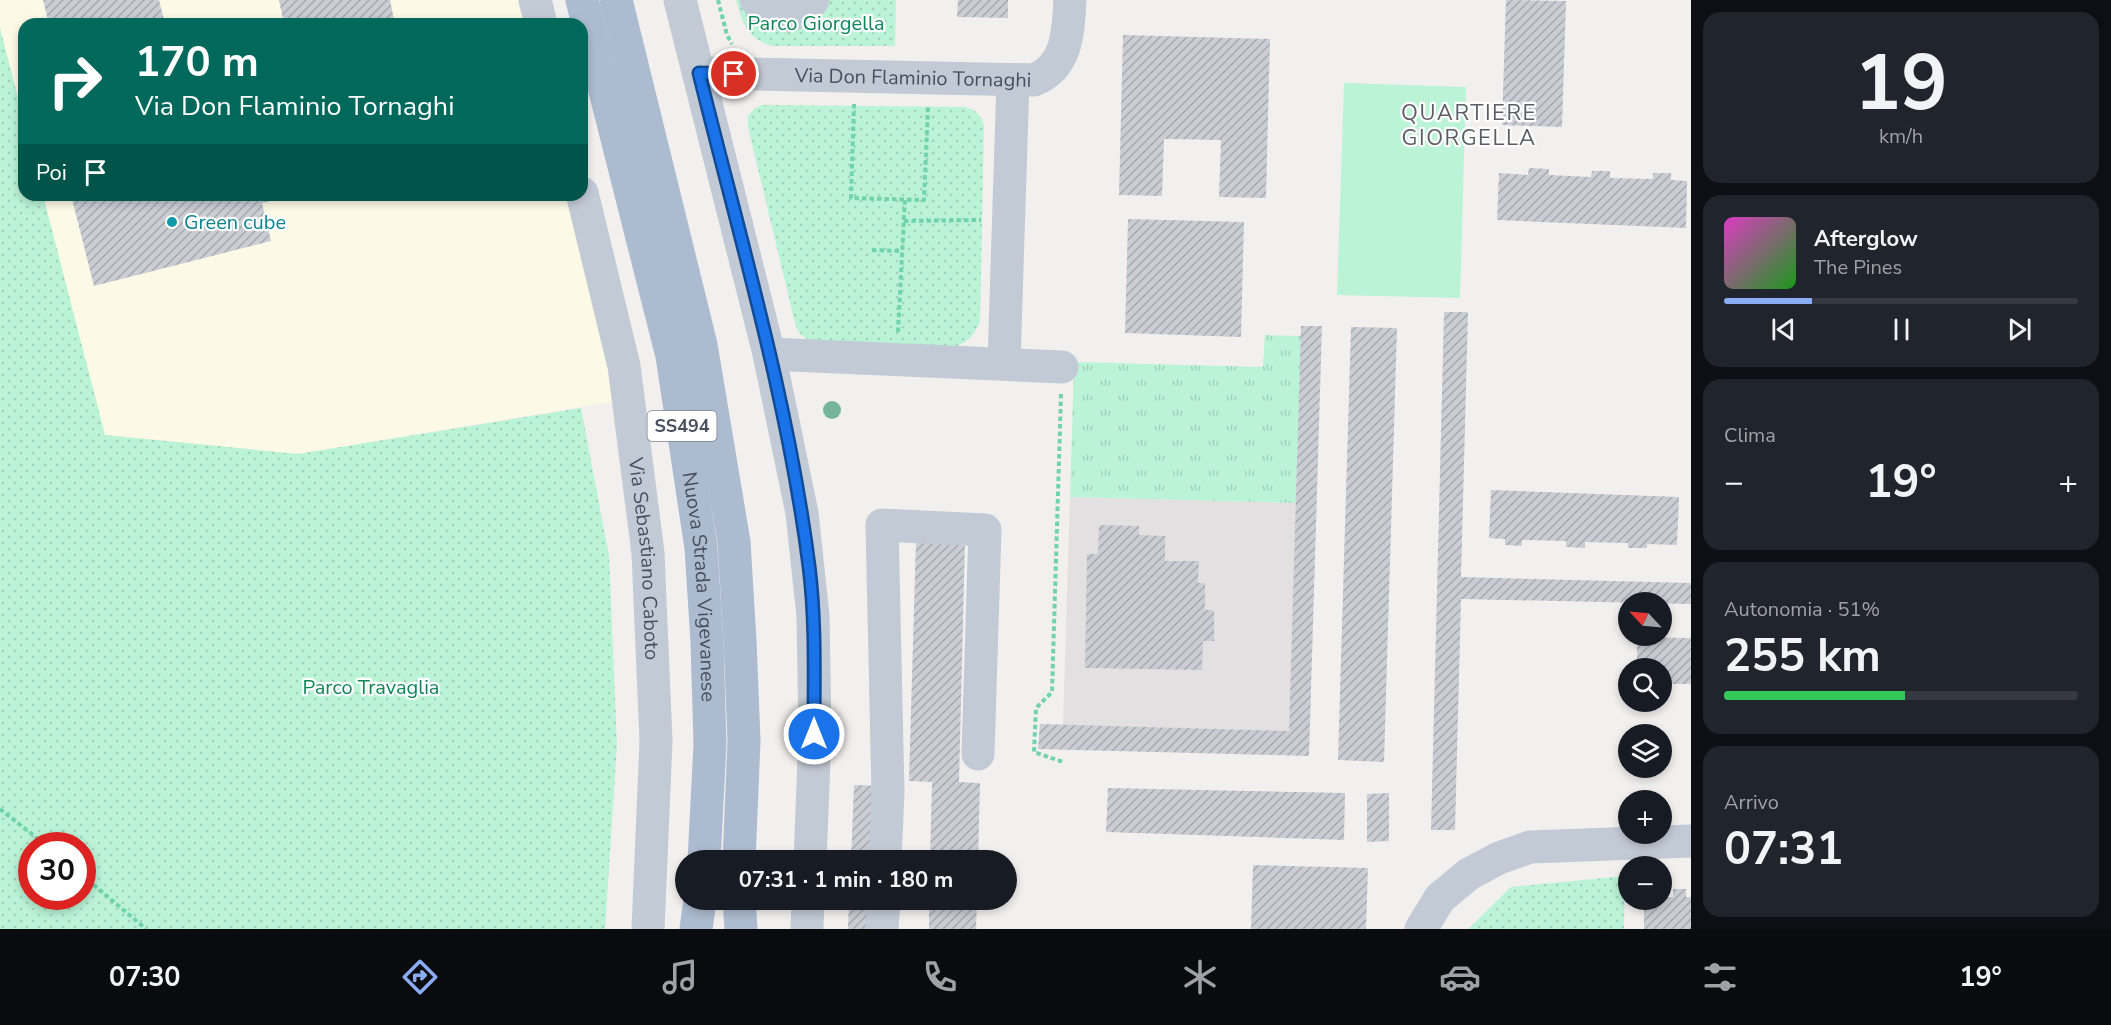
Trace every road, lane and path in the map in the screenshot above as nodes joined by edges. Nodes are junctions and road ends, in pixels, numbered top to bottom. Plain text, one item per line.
1 (535, 0) edge
2 (582, 0) edge
3 (616, 0) edge
4 (680, 0) edge
5 (756, 0) edge
6 (813, 0) edge
7 (1070, 0) edge
8 (540, 18) edge
9 (587, 18) edge
10 (588, 24) edge
11 (699, 73) junction
12 (1013, 80) junction
13 (854, 98) dead end
14 (928, 99) dead end
15 (905, 199) junction
16 (584, 201) edge
17 (988, 220) dead end
18 (904, 221) junction
19 (872, 250) dead end
20 (902, 251) junction
21 (769, 354) junction
22 (897, 359) junction
23 (1004, 363) junction
24 (1062, 367) joint
25 (978, 754) dead end
26 (1063, 762) dead end
27 (0, 809) edge
28 (29, 832) edge
29 (1691, 841) edge
30 (705, 850) edge
31 (739, 850) edge
32 (810, 850) edge
33 (885, 850) edge
34 (96, 887) edge
35 (699, 910) edge
36 (701, 910) edge
37 (737, 910) edge
38 (739, 910) edge
39 (808, 910) edge
40 (883, 910) edge
41 (146, 929) edge
42 (648, 929) edge
43 (696, 929) edge
44 (700, 929) edge
45 (736, 929) edge
46 (741, 929) edge
47 (807, 929) edge
48 (882, 929) edge
49 (1421, 929) edge

1 - 8 street
2 - 9 main road, Nuova Strada Vigevanese / SS494
3 - 31 main road, Nuova Strada Vigevanese / SS494
4 - 11 street
5 - 6 street
7 - 12 street, Via Don Flaminio Tornaghi
10 - 30 main road, Nuova Strada Vigevanese / SS494
11 - 12 street, Via Don Flaminio Tornaghi
11 - 21 street
12 - 23 street
13 - 15 path
14 - 15 path
15 - 18 path
16 - 42 street, Via Sebastiano Caboto
17 - 18 path
18 - 20 path
19 - 20 path
20 - 22 path
21 - 22 street
21 - 32 street
22 - 23 street
23 - 24 street
24 - 26 path
25 - 33 street
27 - 28 path
29 - 49 street
34 - 41 path
35 - 43 main road
36 - 44 main road
37 - 45 main road
38 - 46 main road
39 - 47 street
40 - 48 street

